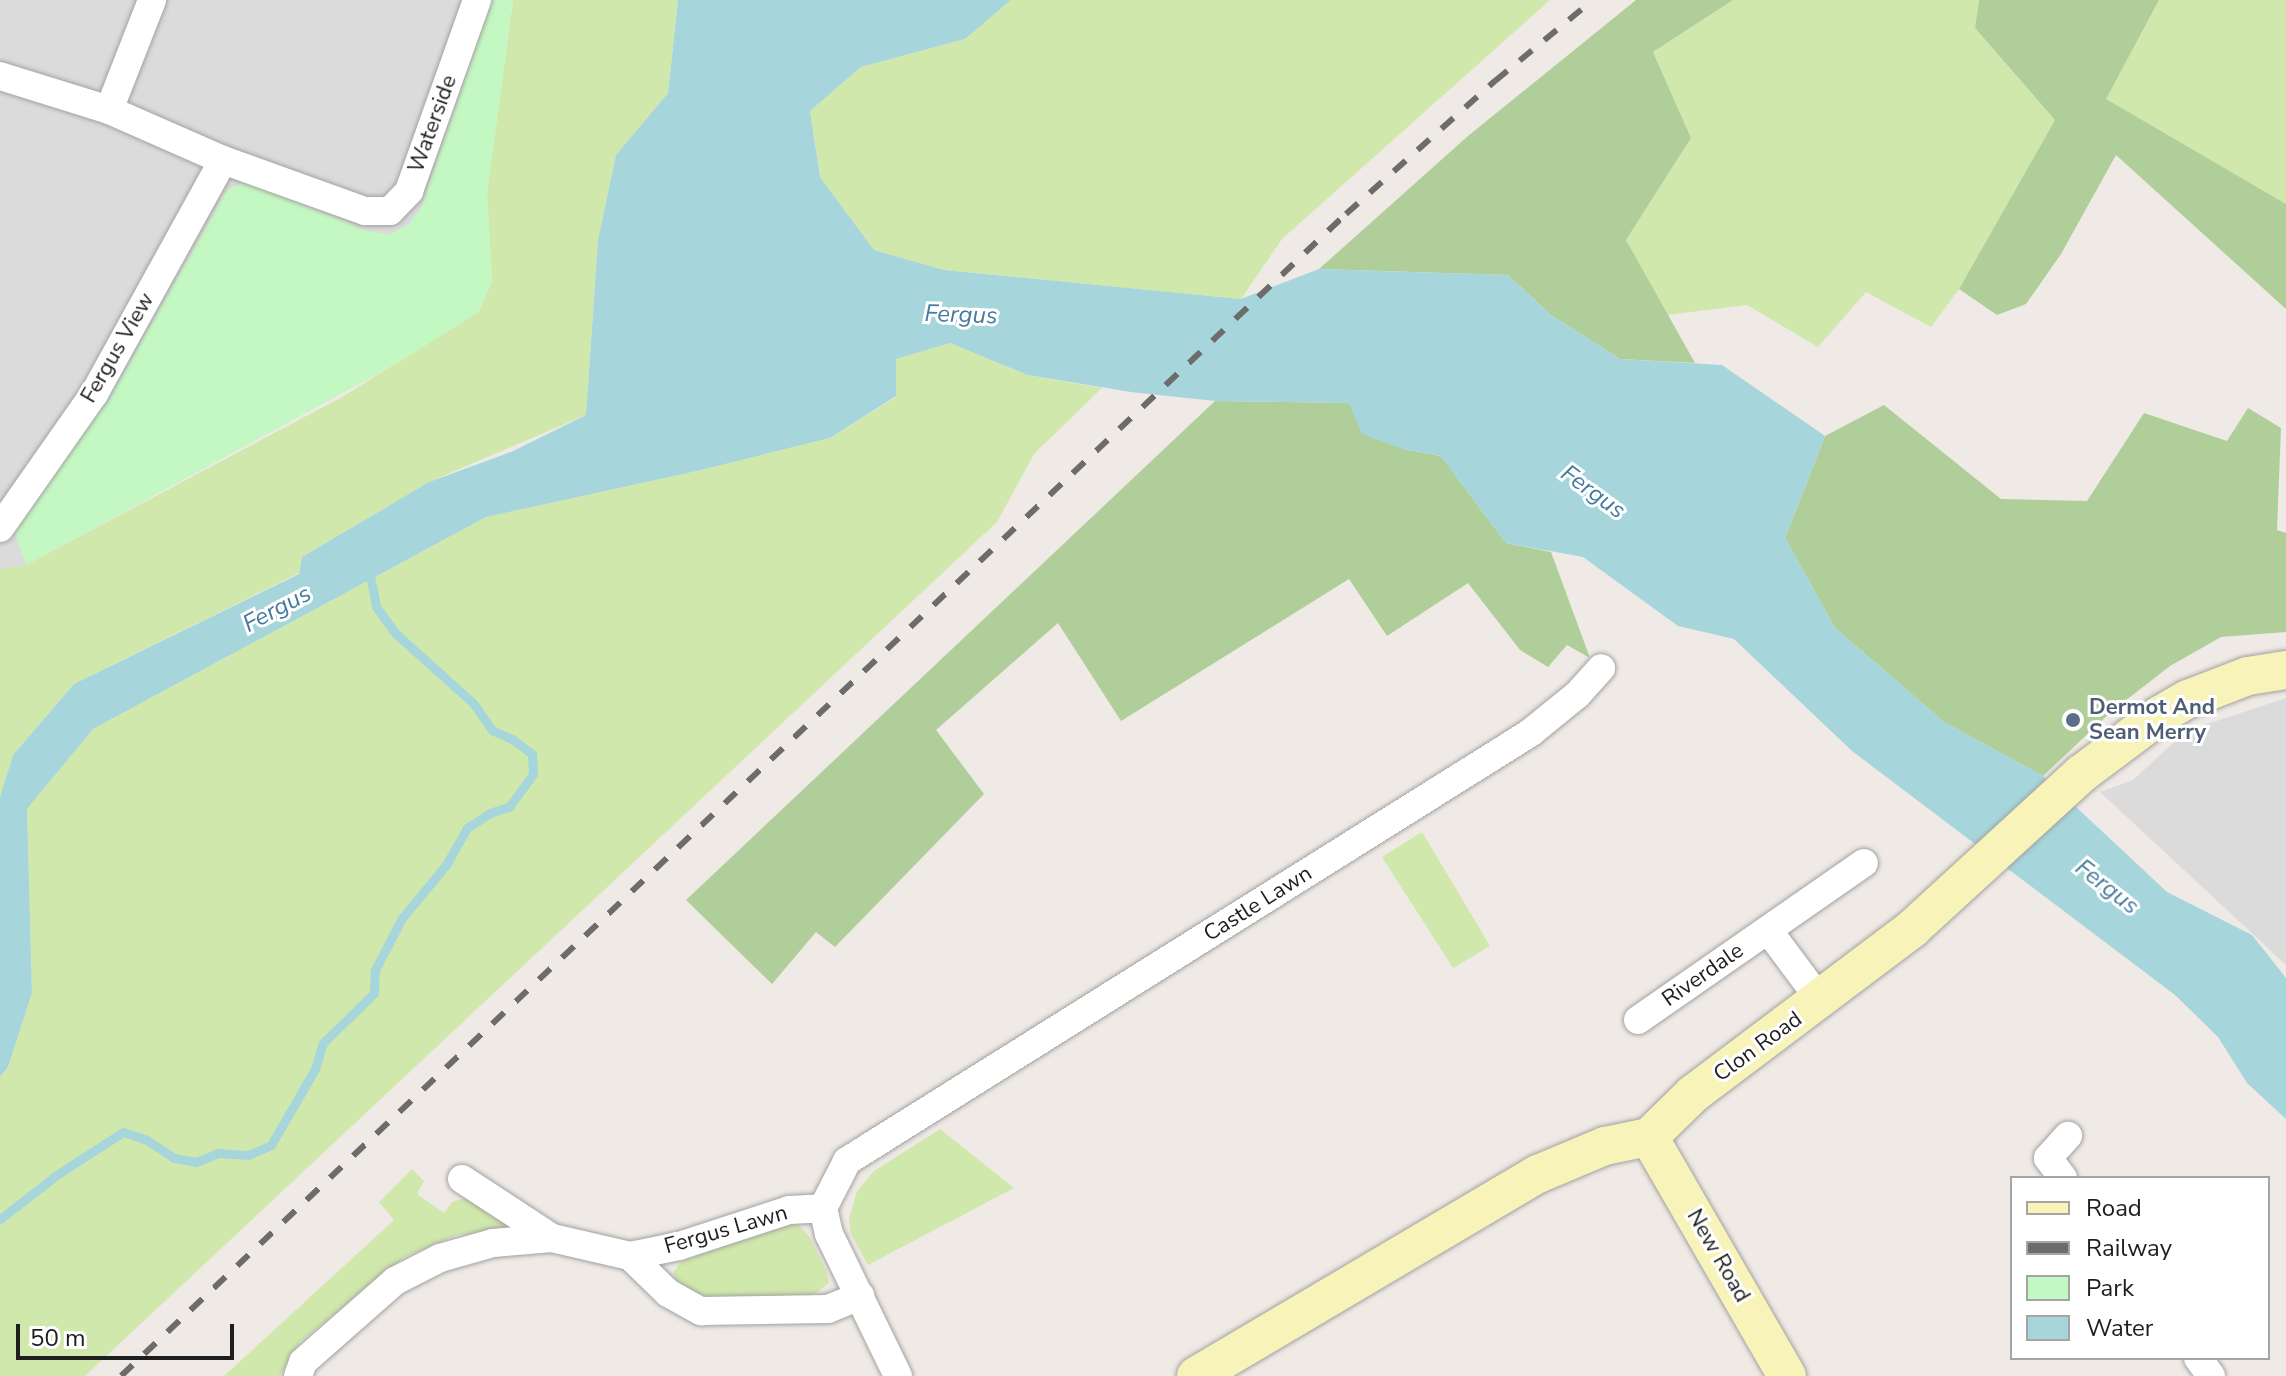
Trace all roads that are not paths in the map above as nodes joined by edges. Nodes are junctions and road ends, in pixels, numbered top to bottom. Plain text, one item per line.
1 (152, 0) edge
2 (477, 0) edge
3 (0, 76) edge
4 (109, 110) junction
5 (223, 160) junction
6 (0, 528) edge
7 (1601, 668) dead end
8 (2286, 670) edge
9 (1864, 863) dead end
10 (1768, 930) junction
11 (1821, 1001) junction
12 (1638, 1020) dead end
13 (2068, 1136) dead end
14 (1649, 1137) junction
15 (2062, 1176) edge
16 (462, 1179) dead end
17 (823, 1208) junction
18 (552, 1238) junction
19 (630, 1256) junction
20 (860, 1296) junction
21 (298, 1376) edge
22 (898, 1376) edge
23 (1196, 1376) edge
24 (1787, 1376) edge

1 - 4 street
2 - 5 street, Waterside
3 - 4 street, Waterside
4 - 5 street, Waterside
5 - 6 street, Fergus View
7 - 17 street, Castle Lawn
8 - 11 main road, Clon Road
9 - 10 street, Riverdale
10 - 11 street, Riverdale
10 - 12 street, Riverdale
11 - 14 main road, Clon Road
13 - 15 street
14 - 23 main road
14 - 24 main road, New Road
16 - 18 street, Fergus Lawn
17 - 19 street, Fergus Lawn
17 - 20 street
18 - 19 street, Fergus Lawn
18 - 21 street, Fergus Lawn
19 - 20 street, Fergus Lawn
20 - 22 street

